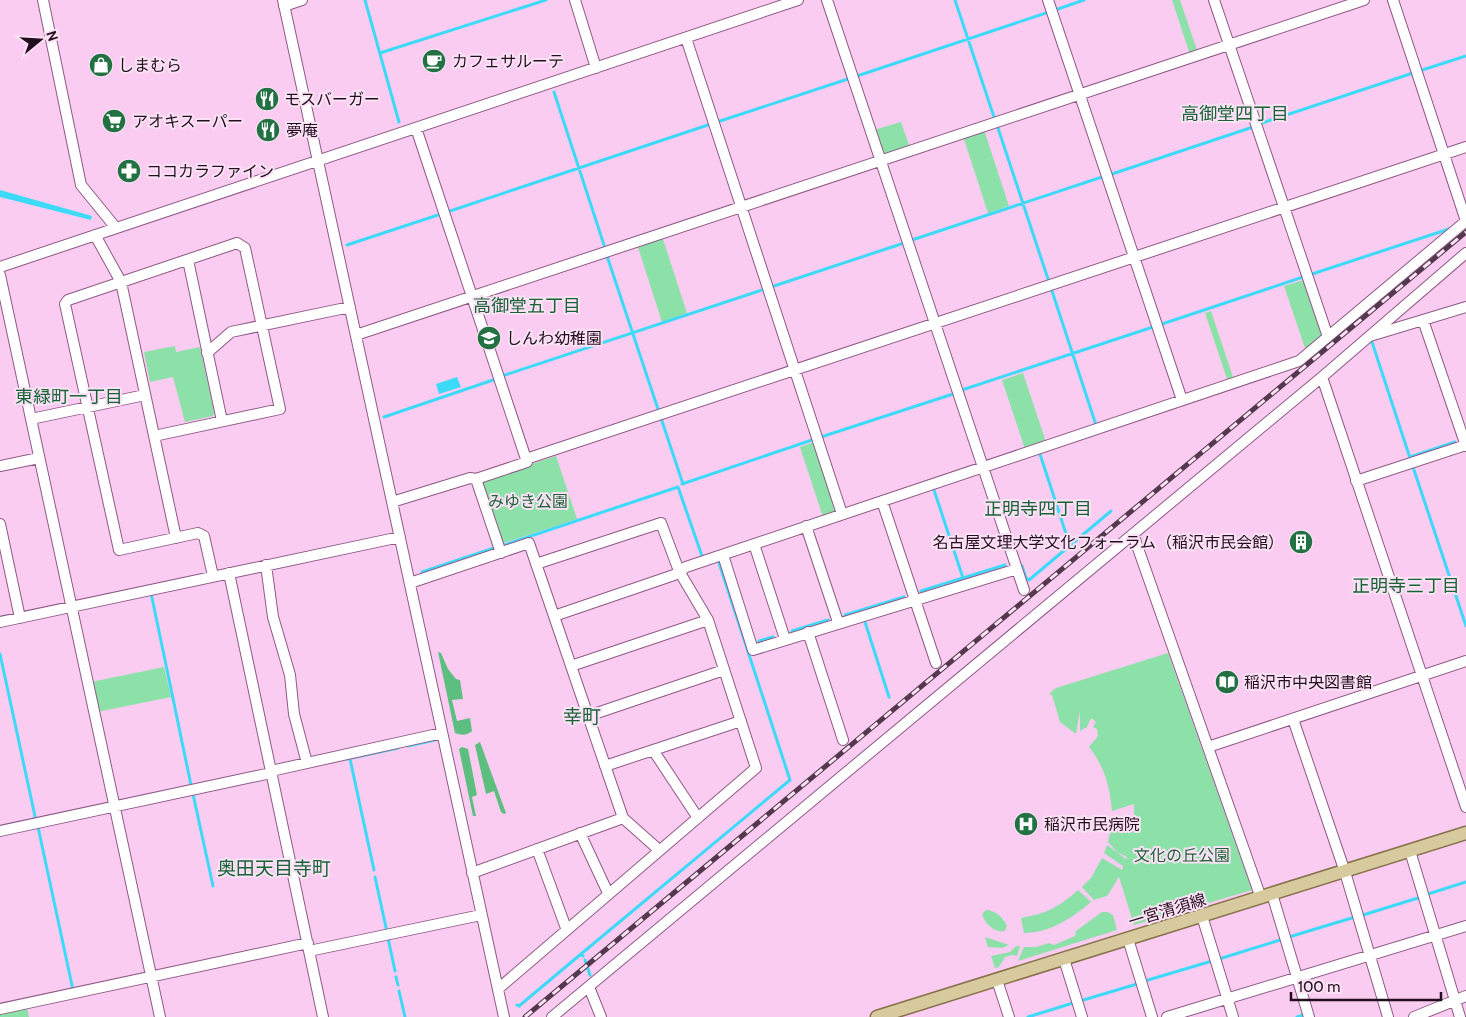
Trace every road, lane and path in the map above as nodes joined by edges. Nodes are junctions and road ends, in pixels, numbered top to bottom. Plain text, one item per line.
1 (43, 0) edge
2 (302, 0) edge
3 (574, 0) edge
4 (798, 0) edge
5 (827, 0) edge
6 (1048, 0) edge
7 (1214, 0) edge
8 (1364, 0) edge
9 (1392, 0) edge
10 (284, 3) edge
11 (686, 38) junction
12 (1228, 45) junction
13 (596, 68) junction
14 (1080, 95) junction
15 (416, 128) junction
16 (1466, 147) edge
17 (1444, 155) junction
18 (318, 160) junction
19 (881, 161) junction
20 (742, 207) junction
21 (1284, 208) junction
22 (1466, 221) edge
23 (116, 228) junction
24 (94, 235) junction
25 (1466, 254) edge
26 (1134, 258) junction
27 (188, 260) junction
28 (0, 267) edge
29 (0, 275) edge
30 (121, 282) junction
31 (472, 297) junction
32 (350, 307) junction
33 (1466, 307) edge
34 (1424, 320) junction
35 (262, 324) junction
36 (935, 324) junction
37 (356, 335) junction
38 (1328, 337) junction
39 (1366, 337) junction
40 (207, 353) junction
41 (795, 370) junction
42 (1322, 377) junction
43 (145, 395) junction
44 (1182, 400) junction
45 (88, 407) junction
46 (31, 419) junction
47 (222, 421) junction
48 (154, 436) junction
49 (1466, 445) edge
50 (39, 458) junction
51 (526, 459) junction
52 (0, 466) edge
53 (983, 467) junction
54 (476, 479) junction
55 (1356, 481) junction
56 (882, 501) junction
57 (392, 502) junction
58 (842, 514) junction
59 (0, 524) edge
60 (806, 526) junction
61 (1133, 534) junction
62 (400, 537) junction
63 (176, 538) junction
64 (754, 544) junction
65 (501, 553) junction
66 (723, 555) junction
67 (536, 564) junction
68 (266, 565) junction
69 (1017, 569) junction
70 (678, 571) junction
71 (230, 573) junction
72 (213, 576) junction
73 (410, 583) junction
74 (1024, 590) dead end
75 (914, 600) junction
76 (72, 606) junction
77 (554, 616) junction
78 (20, 618) junction
79 (708, 620) junction
80 (0, 622) edge
81 (838, 622) junction
82 (808, 632) junction
83 (785, 639) junction
84 (1466, 661) edge
85 (936, 663) dead end
86 (571, 666) junction
87 (724, 670) junction
88 (1422, 676) junction
89 (588, 716) junction
90 (1293, 719) junction
91 (740, 721) junction
92 (442, 733) junction
93 (843, 740) dead end
94 (1208, 747) junction
95 (653, 750) junction
96 (307, 763) junction
97 (605, 766) junction
98 (271, 772) junction
99 (115, 806) junction
100 (1466, 807) edge
101 (623, 818) junction
102 (698, 818) junction
103 (0, 831) edge
104 (580, 833) junction
105 (1466, 833) edge
106 (536, 849) junction
107 (660, 850) junction
108 (1410, 851) junction
109 (1345, 872) junction
110 (472, 873) junction
111 (608, 893) junction
112 (1266, 896) junction
113 (482, 915) junction
114 (1202, 916) junction
115 (1466, 926) edge
116 (566, 928) junction
117 (1435, 936) junction
118 (1128, 939) junction
119 (308, 947) junction
120 (1371, 955) junction
121 (1064, 959) junction
122 (151, 977) junction
123 (1296, 977) junction
124 (997, 980) junction
125 (589, 986) junction
126 (498, 989) junction
127 (1466, 996) edge
128 (1227, 999) junction
129 (1454, 1000) junction
130 (0, 1009) edge
131 (903, 1013) edge
132 (160, 1017) edge
133 (323, 1017) edge
134 (504, 1017) edge
135 (552, 1017) edge
136 (601, 1017) edge
137 (877, 1017) edge
138 (1009, 1017) edge
139 (1082, 1017) edge
140 (1152, 1017) edge
141 (1167, 1017) edge
142 (1232, 1017) edge
143 (1309, 1017) edge
144 (1388, 1017) edge
145 (1414, 1017) edge
146 (1460, 1017) edge

1 - 23 street
2 - 10 street
3 - 13 street
4 - 11 street
5 - 19 street
6 - 14 street
7 - 12 street
8 - 12 street
9 - 17 street
10 - 18 street
11 - 13 street
11 - 20 street
12 - 14 street
12 - 21 street
13 - 15 street
14 - 19 street
14 - 26 street
15 - 18 street
15 - 31 street
16 - 17 street
17 - 21 street
17 - 22 street
18 - 23 street
18 - 32 street
19 - 20 street
19 - 36 street
20 - 31 street
20 - 41 street
21 - 26 street
21 - 38 street
22 - 38 street
23 - 24 street
24 - 28 street
24 - 30 street
25 - 39 street
26 - 36 street
26 - 44 street
27 - 30 street
27 - 35 street
27 - 40 street
29 - 46 street
30 - 43 street
30 - 45 street
31 - 37 street
31 - 51 street
32 - 35 street
32 - 37 street
33 - 34 street
34 - 39 street
34 - 49 street
35 - 40 street
35 - 47 street
36 - 41 street
36 - 53 street
37 - 57 street
38 - 44 street
39 - 42 street
40 - 47 street
41 - 51 street
41 - 58 street
42 - 55 street
42 - 61 street
43 - 45 street
43 - 48 street
44 - 53 street
45 - 46 street
45 - 63 street
46 - 50 street
47 - 48 street
48 - 63 street
49 - 55 street
50 - 52 street
50 - 76 street
51 - 54 street
53 - 56 street
53 - 69 street
54 - 57 street
54 - 65 street
55 - 88 street
56 - 58 street
56 - 75 street
57 - 62 street
58 - 60 street
59 - 78 street
60 - 64 street
60 - 81 street
61 - 94 street
61 - 125 street
62 - 68 street
62 - 73 street
63 - 72 street
64 - 66 street
64 - 83 street
65 - 67 street
65 - 73 street
66 - 70 street
66 - 83 street
67 - 70 street
67 - 77 street
68 - 71 street
68 - 96 street
69 - 74 street
69 - 75 street
70 - 77 street
70 - 79 street
71 - 72 street
71 - 98 street
72 - 76 street
73 - 92 street
75 - 81 street
75 - 85 street
76 - 78 street
76 - 99 street
77 - 86 street
78 - 80 street
79 - 86 street
79 - 87 street
81 - 82 street
82 - 83 street
82 - 93 street
84 - 88 street
86 - 89 street
87 - 89 street
87 - 91 street
88 - 90 street
88 - 100 street
89 - 97 street
90 - 94 street
90 - 109 street
91 - 95 street
91 - 102 street
92 - 96 street
92 - 110 street
94 - 112 street
95 - 97 street
95 - 102 street
96 - 98 street
97 - 101 street
98 - 99 street
98 - 119 street
99 - 103 street
99 - 122 street
101 - 104 street
101 - 107 street
102 - 107 street
104 - 106 street
104 - 111 street
105 - 108 main road, 一宮清須線
106 - 110 street
106 - 116 street
107 - 111 street
108 - 109 main road, 一宮清須線
108 - 117 street
109 - 112 main road, 一宮清須線
109 - 120 street
110 - 113 street
111 - 116 street
112 - 114 main road, 一宮清須線
112 - 123 street
113 - 119 street
113 - 126 street
114 - 118 main road, 一宮清須線
114 - 128 street
115 - 117 street
116 - 126 street
117 - 120 street
117 - 129 street
118 - 121 main road, 一宮清須線
118 - 140 street
119 - 122 street
119 - 133 street
120 - 123 street
120 - 144 street
121 - 124 main road, 一宮清須線
121 - 139 street
122 - 130 street
122 - 132 street
123 - 128 street
123 - 143 street
124 - 131 main road, 一宮清須線
124 - 138 street
125 - 135 street
125 - 136 street
126 - 134 street
127 - 129 street
128 - 141 street
128 - 142 street
129 - 145 street
129 - 146 street
131 - 137 main road, 一宮清須線

